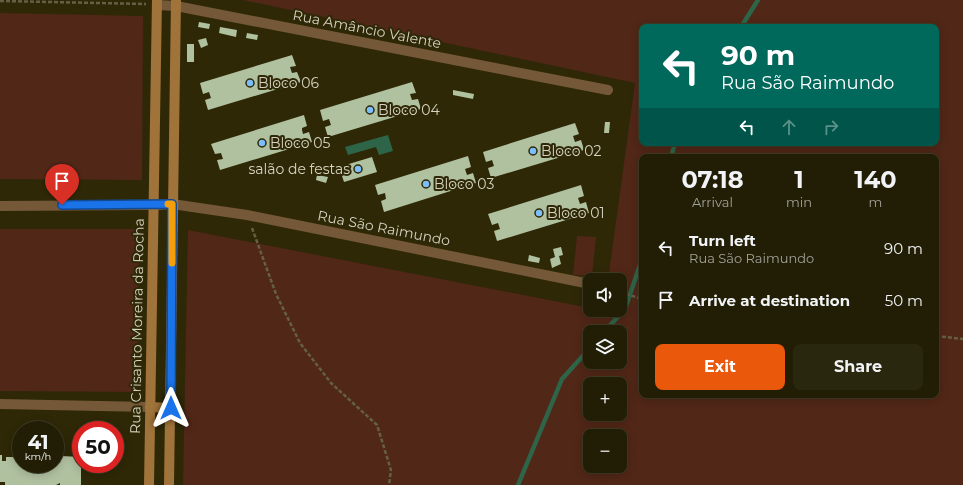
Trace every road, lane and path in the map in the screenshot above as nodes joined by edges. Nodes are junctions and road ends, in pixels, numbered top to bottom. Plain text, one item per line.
1 (0, 1) edge
2 (157, 2) edge
3 (176, 3) edge
4 (608, 90) dead end
5 (172, 204) junction
6 (153, 205) junction
7 (0, 206) edge
8 (247, 215) junction
9 (583, 283) edge
10 (627, 294) edge
11 (639, 298) edge
12 (939, 336) edge
13 (963, 339) edge
14 (0, 404) edge
15 (150, 407) junction
16 (171, 408) junction
17 (149, 485) edge
18 (169, 485) edge
19 (389, 485) edge

1 - 2 path
2 - 3 street, Rua Amâncio Valente
2 - 6 main road, Rua Crisanto Moreira da Rocha
3 - 4 street, Rua Amâncio Valente
3 - 5 main road
5 - 6 main road
5 - 8 street, Rua São Raimundo
5 - 16 main road
6 - 7 street
6 - 15 main road, Rua Crisanto Moreira da Rocha
8 - 9 street, Rua São Raimundo
8 - 19 path
10 - 11 path
12 - 13 path
14 - 15 street
15 - 16 main road
15 - 17 main road, Rua Crisanto Moreira da Rocha
16 - 18 main road

